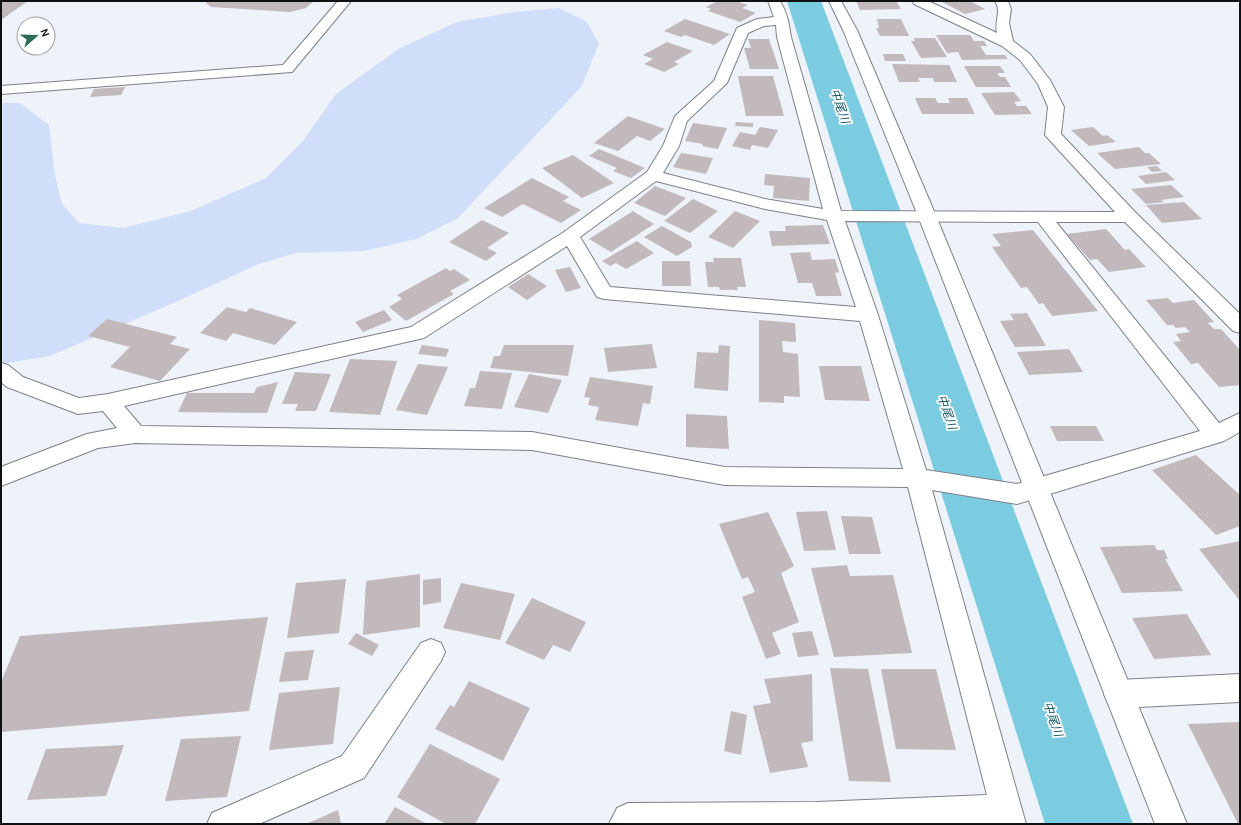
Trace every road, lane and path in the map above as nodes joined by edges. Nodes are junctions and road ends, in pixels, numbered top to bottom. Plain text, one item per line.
1 (346, 1) edge
2 (774, 1) edge
3 (835, 1) edge
4 (918, 1) edge
5 (1001, 1) edge
6 (782, 22) junction
7 (1007, 43) junction
8 (1, 90) edge
9 (653, 175) junction
10 (834, 216) junction
11 (920, 216) junction
12 (1043, 217) junction
13 (1130, 218) junction
14 (570, 236) junction
15 (868, 315) junction
16 (1240, 326) edge
17 (1, 370) edge
18 (108, 402) junction
19 (1240, 422) edge
20 (135, 434) junction
21 (1216, 435) junction
22 (1, 477) edge
23 (917, 478) junction
24 (1027, 491) junction
25 (431, 652) dead end
26 (1240, 688) edge
27 (1118, 694) junction
28 (1008, 817) edge
29 (816, 821) edge
30 (223, 824) edge
31 (625, 824) edge
32 (1171, 824) edge

1 - 8 street
2 - 6 street
3 - 11 street
4 - 7 street
5 - 7 street
6 - 9 street
6 - 10 street
7 - 13 street
9 - 10 street
9 - 14 street
10 - 11 street
10 - 15 street
11 - 12 street
11 - 24 street
12 - 13 street
12 - 21 street
13 - 16 street
14 - 15 street
14 - 18 street
15 - 23 street
17 - 18 street
18 - 20 street
19 - 21 street
20 - 22 street
20 - 23 street
21 - 24 street
23 - 24 street
23 - 28 street
24 - 27 street
25 - 30 street
26 - 27 street
27 - 32 street
28 - 29 street
29 - 31 street

